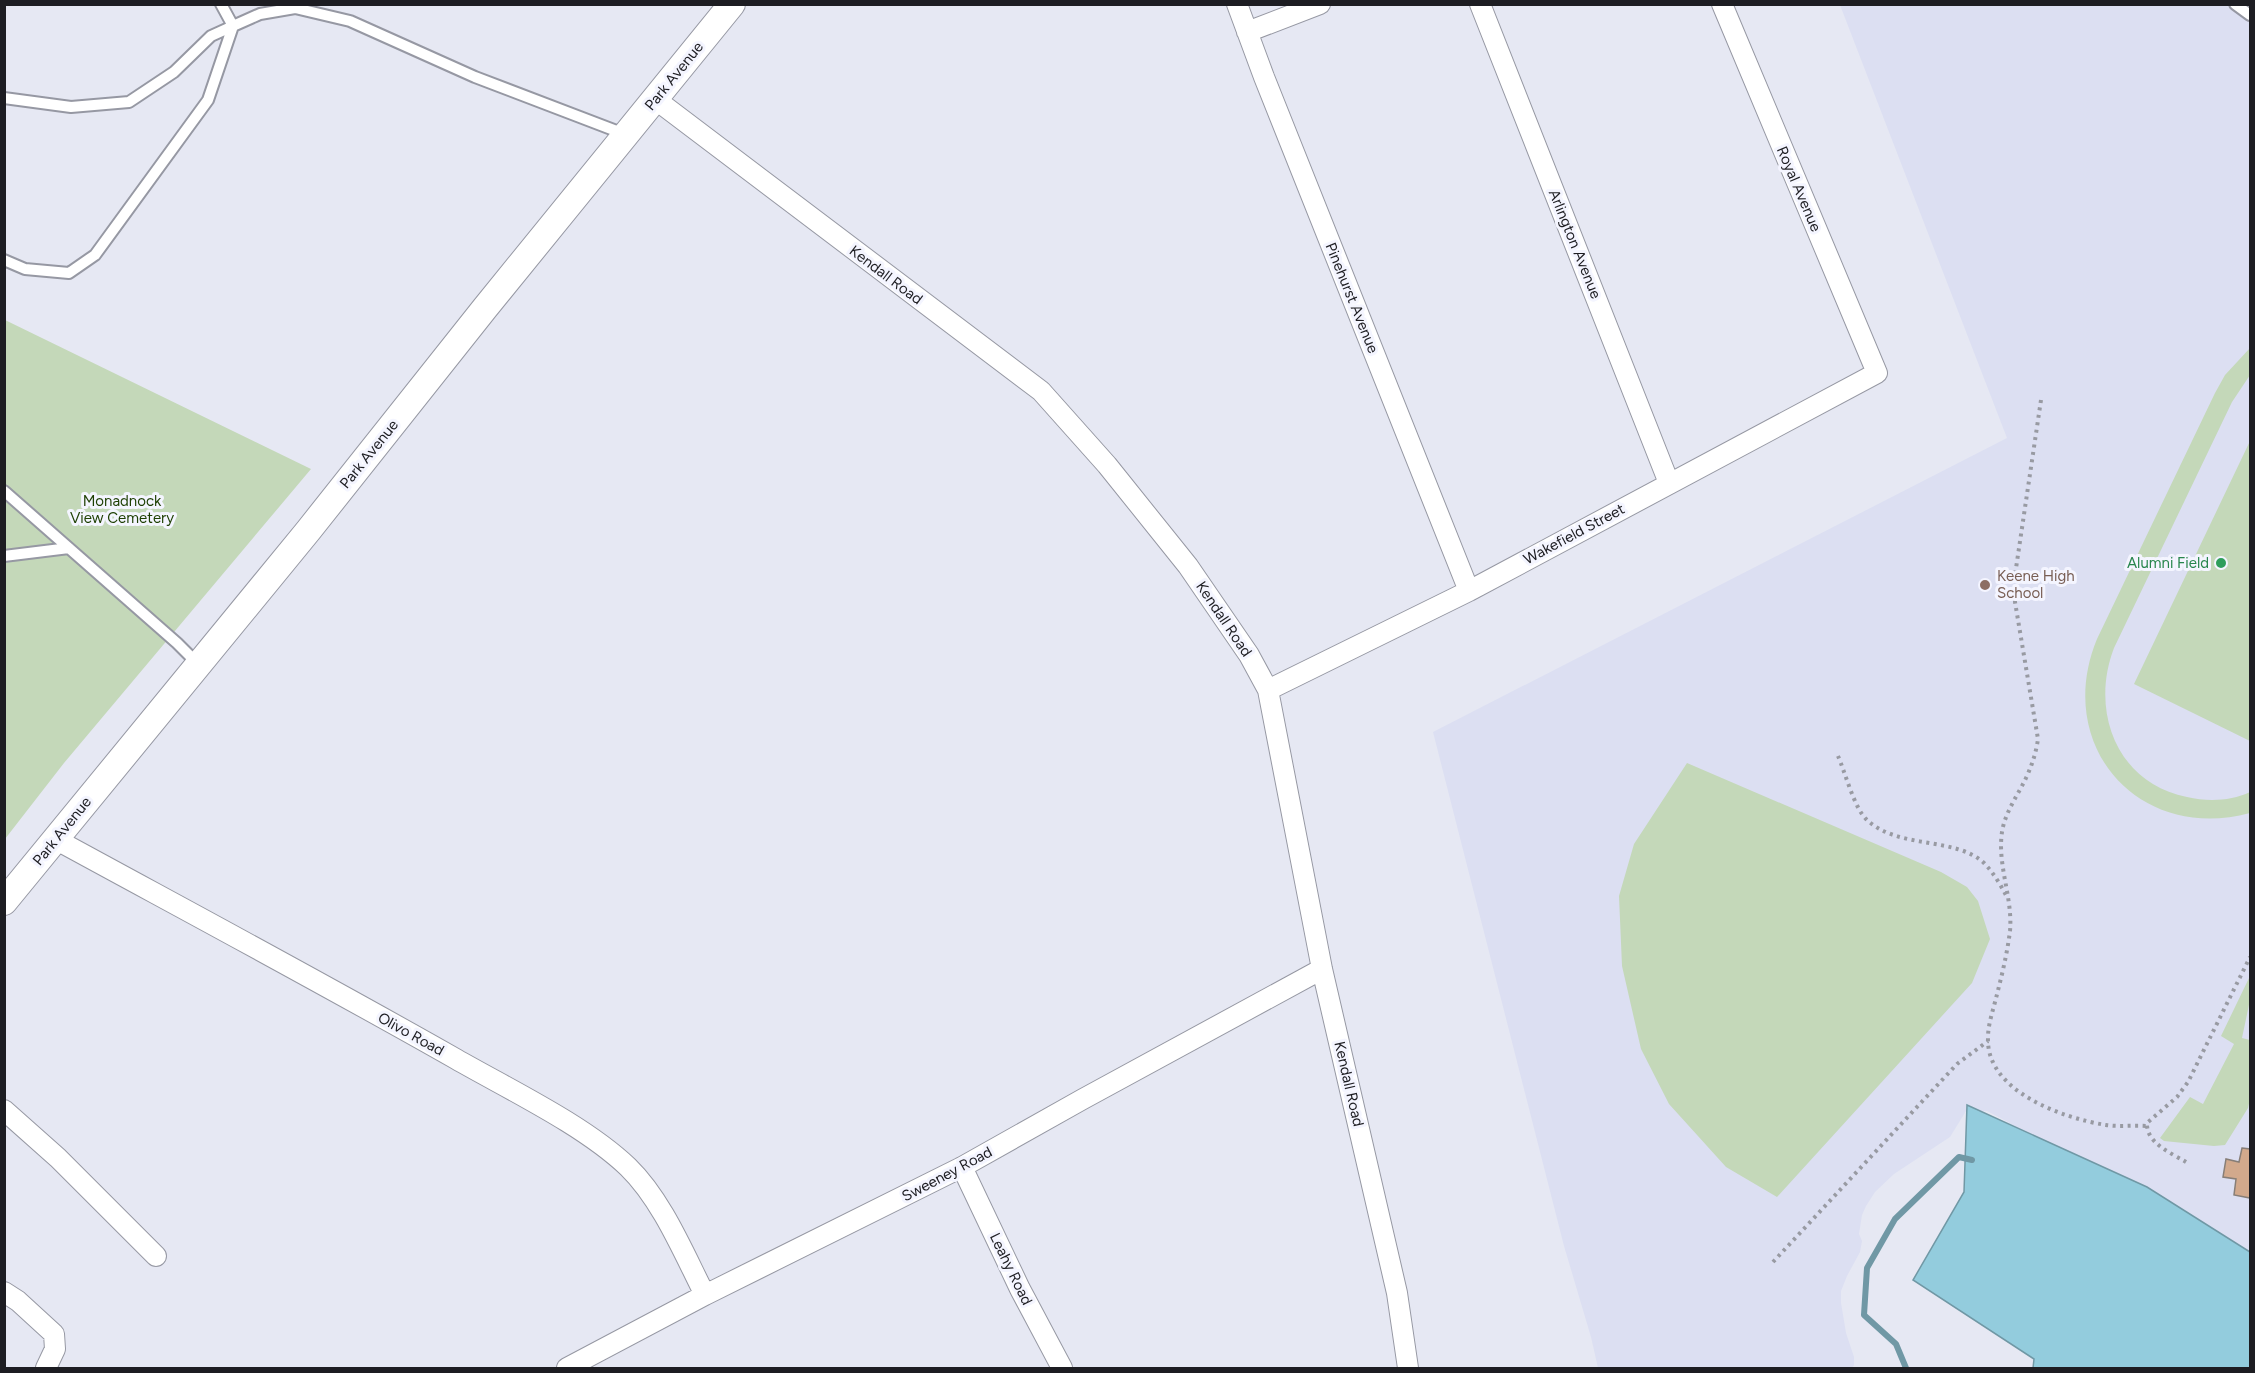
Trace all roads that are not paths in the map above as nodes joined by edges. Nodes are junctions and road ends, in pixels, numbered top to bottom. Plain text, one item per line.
1 (221, 4) edge
2 (732, 4) edge
3 (1237, 4) edge
4 (1320, 4) edge
5 (1480, 4) edge
6 (1722, 4) edge
7 (2235, 4) edge
8 (2250, 15) edge
9 (233, 26) junction
10 (1247, 32) junction
11 (4, 98) edge
12 (655, 99) junction
13 (627, 135) junction
14 (4, 260) edge
15 (1877, 373) joint
16 (1669, 483) junction
17 (4, 491) edge
18 (69, 548) junction
19 (4, 556) edge
20 (1469, 591) junction
21 (198, 664) junction
22 (1268, 690) junction
23 (55, 839) junction
24 (4, 902) edge
25 (1322, 969) junction
26 (4, 1110) edge
27 (962, 1167) junction
28 (156, 1256) dead end
29 (4, 1292) edge
30 (705, 1295) junction
31 (46, 1368) edge
32 (567, 1368) edge
33 (1062, 1368) edge
34 (1408, 1368) edge

1 - 9 lane
2 - 12 street, Park Avenue
3 - 10 street, Pinehurst Avenue
4 - 10 street
5 - 16 street, Arlington Avenue
6 - 15 street, Royal Avenue
7 - 8 lane
9 - 11 lane
9 - 13 lane
9 - 14 lane
10 - 20 street, Pinehurst Avenue
12 - 13 street, Park Avenue
12 - 22 street, Kendall Road
13 - 21 street, Park Avenue
15 - 16 street, Wakefield Street
16 - 20 street, Wakefield Street
17 - 18 lane
18 - 19 lane
18 - 21 lane
20 - 22 street, Wakefield Street
21 - 23 street, Park Avenue
22 - 25 street, Kendall Road
23 - 24 street, Park Avenue
23 - 30 street, Olivo Road
25 - 27 street, Sweeney Road
25 - 34 street, Kendall Road
26 - 28 street
27 - 30 street, Sweeney Road
27 - 33 street, Leahy Road
29 - 31 street
30 - 32 street, Sweeney Road

